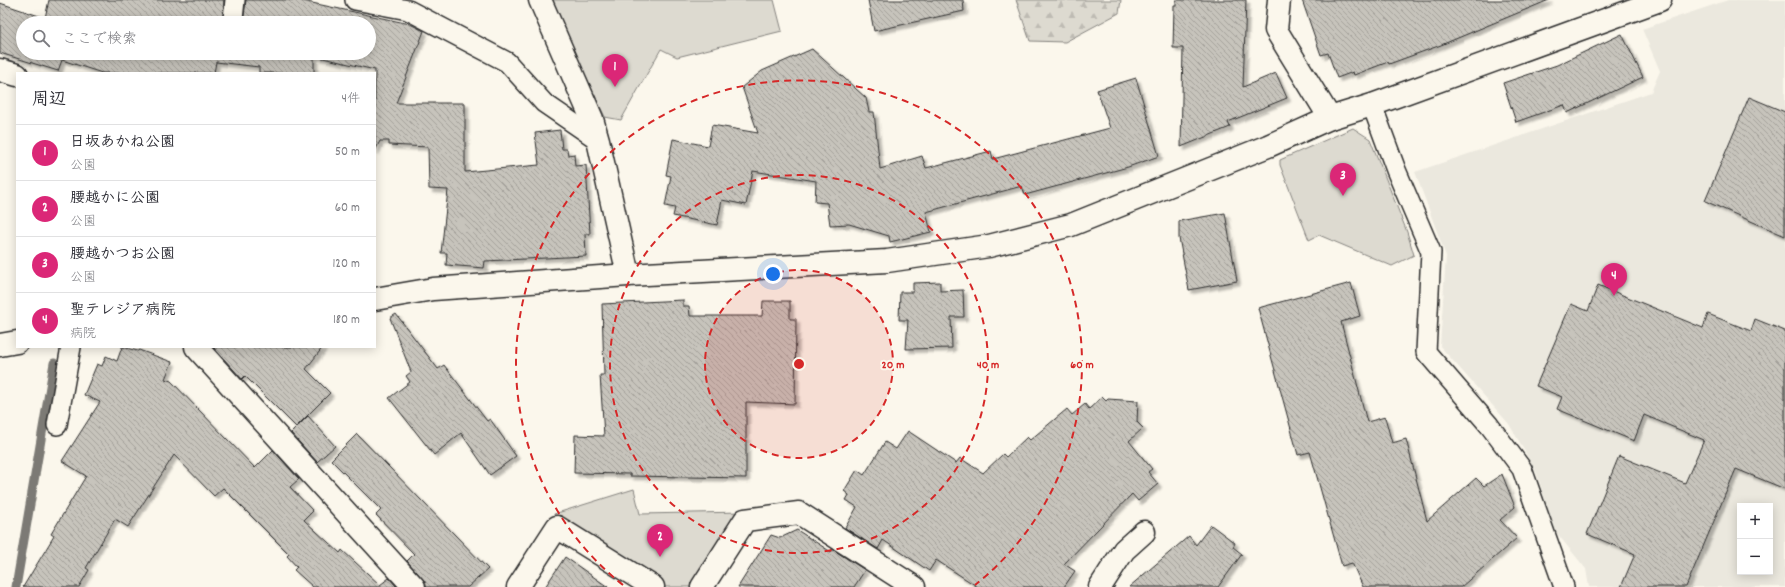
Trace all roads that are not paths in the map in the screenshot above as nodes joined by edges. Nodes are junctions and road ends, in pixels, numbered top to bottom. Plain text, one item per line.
1 (235, 0) edge
2 (355, 0) edge
3 (540, 0) edge
4 (1279, 0) edge
5 (1660, 0) edge
6 (233, 16) edge
7 (0, 70) edge
8 (16, 75) edge
9 (1372, 105) junction
10 (1330, 118) junction
11 (598, 140) junction
12 (628, 275) junction
13 (376, 299) edge
14 (16, 342) edge
15 (0, 345) edge
16 (71, 348) edge
17 (197, 348) edge
18 (57, 425) dead end
19 (1144, 532) dead end
20 (414, 587) edge
21 (518, 587) edge
22 (652, 587) edge
23 (702, 587) edge
24 (914, 587) edge
25 (1100, 587) edge
26 (1564, 587) edge

1 - 6 lane
2 - 11 lane
3 - 11 street
4 - 10 street
5 - 9 street
7 - 8 street
9 - 10 street
9 - 26 lane
10 - 12 street
11 - 12 street
12 - 13 street
14 - 15 street
16 - 18 lane
17 - 20 street
19 - 25 street
21 - 22 street
23 - 24 street

